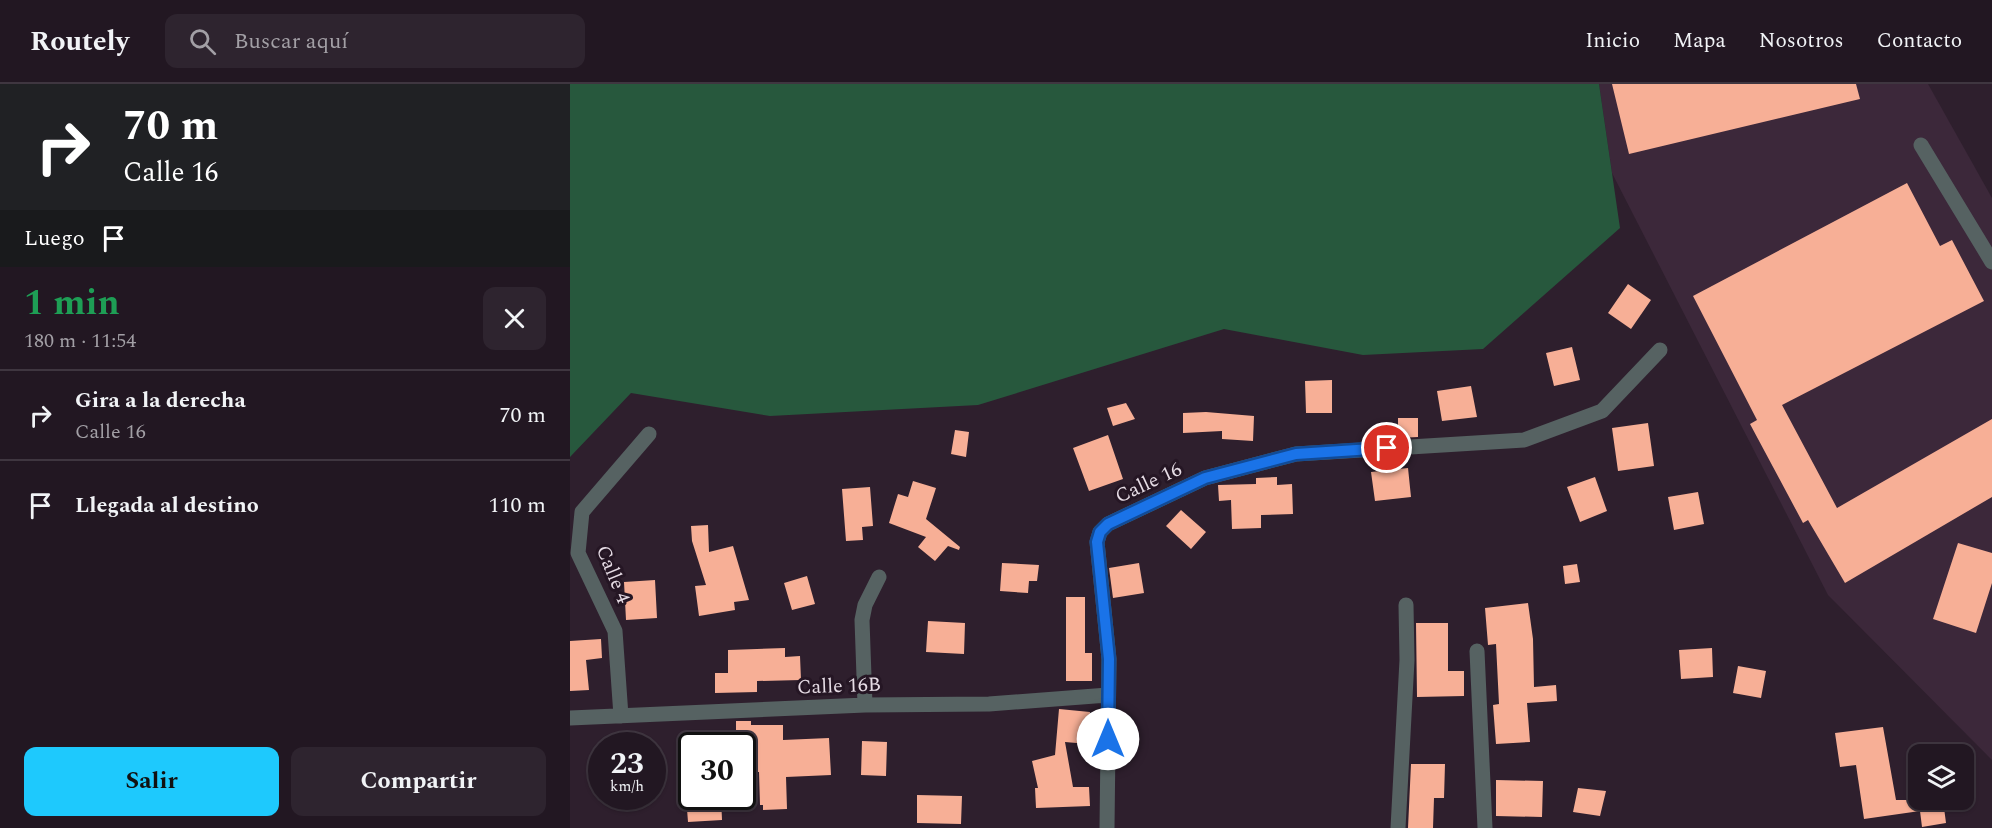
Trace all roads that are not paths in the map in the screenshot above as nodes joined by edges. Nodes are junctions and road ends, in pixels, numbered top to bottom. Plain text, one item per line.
1 (1921, 145) dead end
2 (1992, 262) edge
3 (1660, 350) dead end
4 (649, 434) dead end
5 (574, 555) edge
6 (879, 577) dead end
7 (1406, 605) dead end
8 (1478, 651) dead end
9 (1108, 695) junction
10 (865, 705) junction
11 (621, 716) junction
12 (570, 718) edge
13 (1107, 828) edge
14 (1398, 828) edge
15 (1485, 828) edge

1 - 2 street
3 - 9 street, Calle 16
4 - 5 street, Calle 4
5 - 11 street, Calle 4
6 - 10 street
7 - 14 street
8 - 15 street
9 - 10 street, Calle 16B
9 - 13 street, Calle 16
10 - 11 street, Calle 16B
11 - 12 street, Calle 16B

